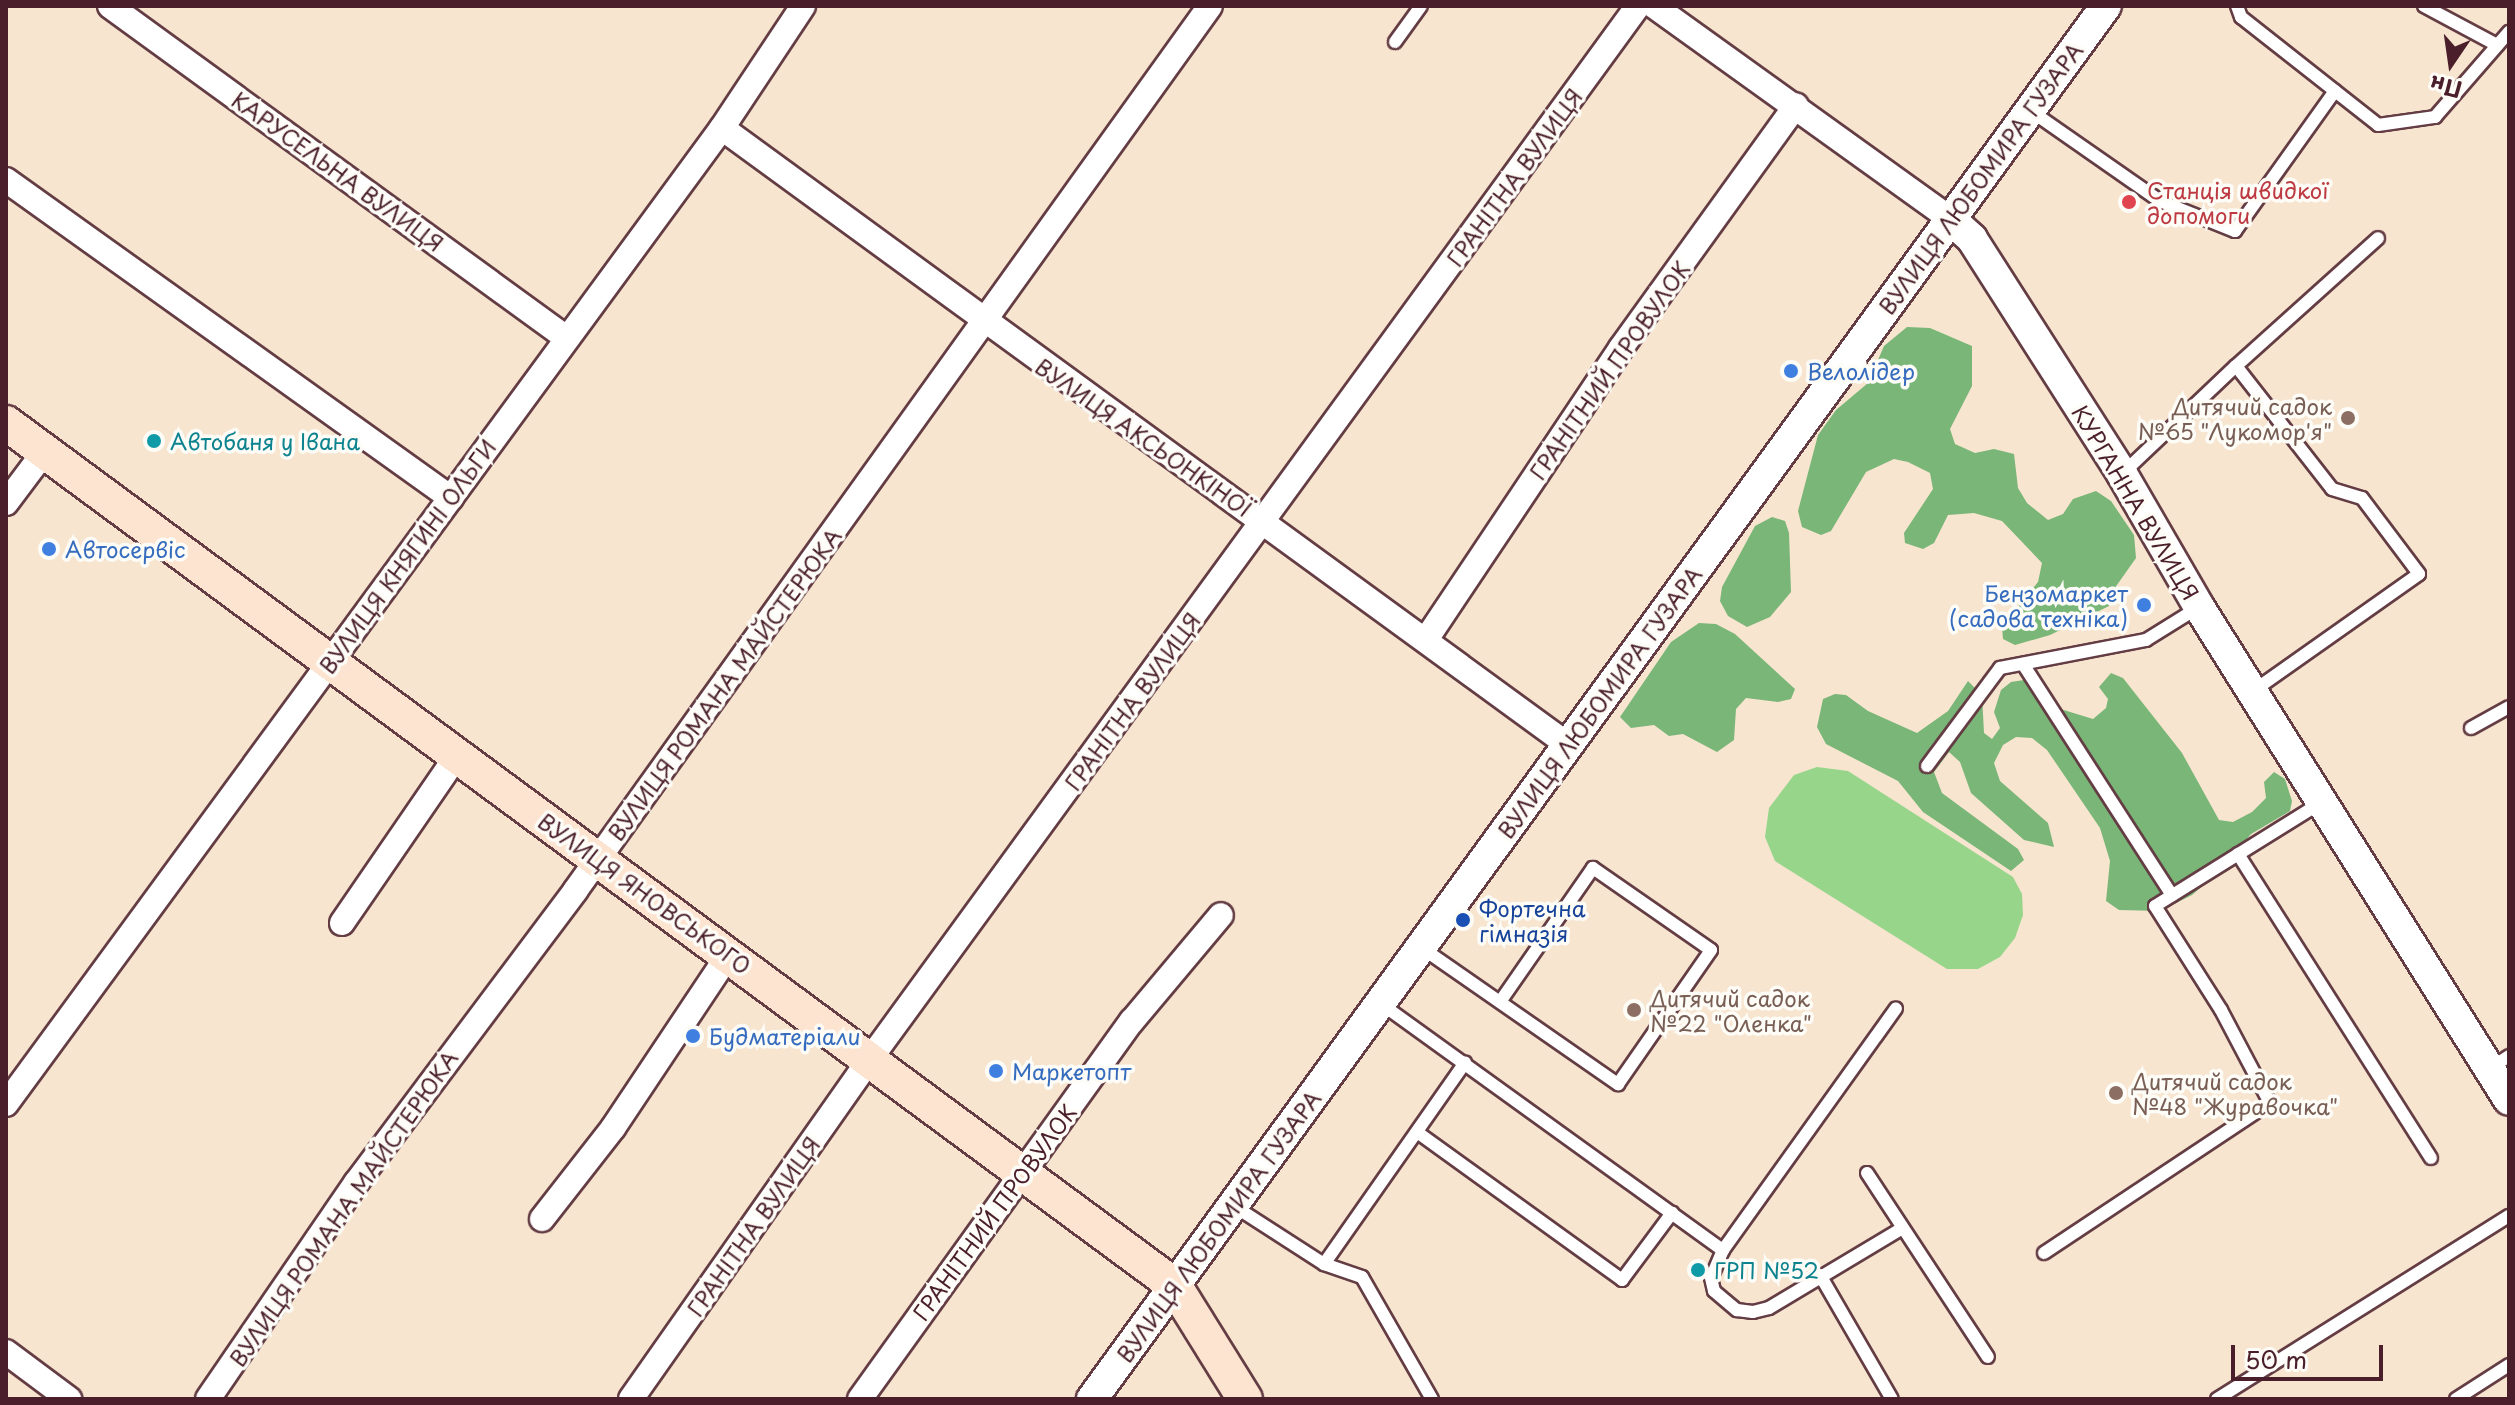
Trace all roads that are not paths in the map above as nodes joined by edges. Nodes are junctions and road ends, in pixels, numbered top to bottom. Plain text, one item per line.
1 (110, 6) edge
2 (1210, 6) edge
3 (1421, 6) edge
4 (1638, 6) edge
5 (1654, 6) edge
6 (2106, 6) edge
7 (2237, 6) edge
8 (2424, 6) edge
9 (799, 7) edge
10 (2509, 32) edge
11 (1395, 42) dead end
12 (2497, 45) junction
13 (2335, 91) junction
14 (1796, 105) junction
15 (2031, 111) junction
16 (722, 128) junction
17 (6, 180) edge
18 (1949, 218) junction
19 (2378, 238) dead end
20 (985, 324) junction
21 (565, 337) junction
22 (2236, 366) junction
23 (6, 423) edge
24 (45, 451) junction
25 (2122, 474) junction
26 (451, 498) junction
27 (6, 503) edge
28 (1263, 521) junction
29 (2199, 607) junction
30 (1427, 638) junction
31 (329, 663) junction
32 (2023, 664) junction
33 (2252, 692) junction
34 (2509, 707) edge
35 (2471, 728) dead end
36 (1568, 745) junction
37 (458, 754) junction
38 (1927, 766) dead end
39 (2322, 802) junction
40 (2238, 854) junction
41 (598, 858) junction
42 (2172, 895) junction
43 (1221, 915) dead end
44 (342, 923) dead end
45 (1420, 946) junction
46 (729, 954) junction
47 (1500, 1002) junction
48 (1380, 1003) junction
49 (1896, 1008) dead end
50 (870, 1059) junction
51 (2499, 1062) edge
52 (1465, 1063) junction
53 (2509, 1100) edge
54 (6, 1104) edge
55 (1417, 1132) junction
56 (2431, 1158) dead end
57 (1022, 1172) junction
58 (1867, 1173) dead end
59 (1232, 1205) junction
60 (1672, 1213) junction
61 (2509, 1216) edge
62 (542, 1219) dead end
63 (1901, 1229) junction
64 (1723, 1250) junction
65 (2044, 1253) dead end
66 (1324, 1264) junction
67 (1820, 1275) junction
68 (1174, 1285) junction
69 (6, 1352) edge
70 (1988, 1357) dead end
71 (2509, 1365) edge
72 (2237, 1394) edge
73 (69, 1399) edge
74 (208, 1399) edge
75 (631, 1399) edge
76 (860, 1399) edge
77 (1092, 1399) edge
78 (1245, 1399) edge
79 (1432, 1399) edge
80 (1892, 1399) edge
81 (2217, 1399) edge
82 (2456, 1399) edge

1 - 21 street, КАРУСЕЛЬНА ВУЛИЦЯ
2 - 20 street, ВУЛИЦЯ РОМАНА МАЙСТЕРЮКА
3 - 11 lane
4 - 28 street, ГРАНІТНА ВУЛИЦЯ
5 - 14 street, КУРГАННА ВУЛИЦЯ
6 - 15 street, ВУЛИЦЯ ЛЮБОМИРА ГУЗАРА
7 - 13 lane
8 - 12 lane
9 - 16 street, ВУЛИЦЯ КНЯГИНІ ОЛЬГИ
10 - 12 lane
12 - 13 lane
13 - 15 lane
14 - 18 street, КУРГАННА ВУЛИЦЯ
14 - 30 street, ГРАНІТНИЙ ПРОВУЛОК
15 - 18 street, ВУЛИЦЯ ЛЮБОМИРА ГУЗАРА
16 - 20 street, ВУЛИЦЯ АКСЬОНКІНОЇ
16 - 21 street, ВУЛИЦЯ КНЯГИНІ ОЛЬГИ
17 - 26 street
18 - 25 street, КУРГАННА ВУЛИЦЯ
18 - 36 street, ВУЛИЦЯ ЛЮБОМИРА ГУЗАРА
19 - 22 lane
20 - 28 street, ВУЛИЦЯ АКСЬОНКІНОЇ
20 - 41 street, ВУЛИЦЯ РОМАНА МАЙСТЕРЮКА
21 - 26 street, ВУЛИЦЯ КНЯГИНІ ОЛЬГИ
22 - 25 lane
22 - 33 lane
23 - 24 main road, ВУЛИЦЯ ЯНОВСЬКОГО
24 - 27 street
24 - 31 main road, ВУЛИЦЯ ЯНОВСЬКОГО
25 - 29 street, КУРГАННА ВУЛИЦЯ
26 - 31 street, ВУЛИЦЯ КНЯГИНІ ОЛЬГИ
28 - 30 street, ВУЛИЦЯ АКСЬОНКІНОЇ
28 - 50 street, ГРАНІТНА ВУЛИЦЯ
29 - 32 lane
29 - 33 street, КУРГАННА ВУЛИЦЯ
30 - 36 street, ВУЛИЦЯ АКСЬОНКІНОЇ
31 - 37 main road, ВУЛИЦЯ ЯНОВСЬКОГО
31 - 54 street, ВУЛИЦЯ КНЯГИНІ ОЛЬГИ
32 - 38 lane
32 - 42 lane
33 - 39 street, КУРГАННА ВУЛИЦЯ
34 - 35 lane
36 - 45 street, ВУЛИЦЯ ЛЮБОМИРА ГУЗАРА
37 - 41 main road, ВУЛИЦЯ ЯНОВСЬКОГО
37 - 44 street
39 - 40 lane
39 - 51 street, КУРГАННА ВУЛИЦЯ
40 - 42 lane
40 - 56 lane
41 - 46 main road, ВУЛИЦЯ ЯНОВСЬКОГО
41 - 74 street, ВУЛИЦЯ РОМАНА МАЙСТЕРЮКА
42 - 65 lane
43 - 57 street, ГРАНІТНИЙ ПРОВУЛОК
45 - 47 lane
45 - 48 street, ВУЛИЦЯ ЛЮБОМИРА ГУЗАРА
46 - 50 main road, ВУЛИЦЯ ЯНОВСЬКОГО
46 - 62 street
47 - 47 lane
48 - 52 lane
48 - 59 street, ВУЛИЦЯ ЛЮБОМИРА ГУЗАРА
49 - 64 lane
50 - 57 main road, ВУЛИЦЯ ЯНОВСЬКОГО
50 - 75 street, ГРАНІТНА ВУЛИЦЯ
51 - 53 street, КУРГАННА ВУЛИЦЯ
52 - 55 lane
52 - 60 lane
55 - 60 lane
55 - 66 lane
57 - 68 main road, ВУЛИЦЯ ЯНОВСЬКОГО
57 - 76 street, ГРАНІТНИЙ ПРОВУЛОК
58 - 63 lane
59 - 66 lane
59 - 68 street, ВУЛИЦЯ ЛЮБОМИРА ГУЗАРА
60 - 64 lane
61 - 72 lane
63 - 67 lane
63 - 70 lane
64 - 67 lane
66 - 79 lane
67 - 80 lane
68 - 77 street, ВУЛИЦЯ ЛЮБОМИРА ГУЗАРА
68 - 78 main road, ВУЛИЦЯ ЯНОВСЬКОГО
69 - 73 street
71 - 82 lane
72 - 81 lane

